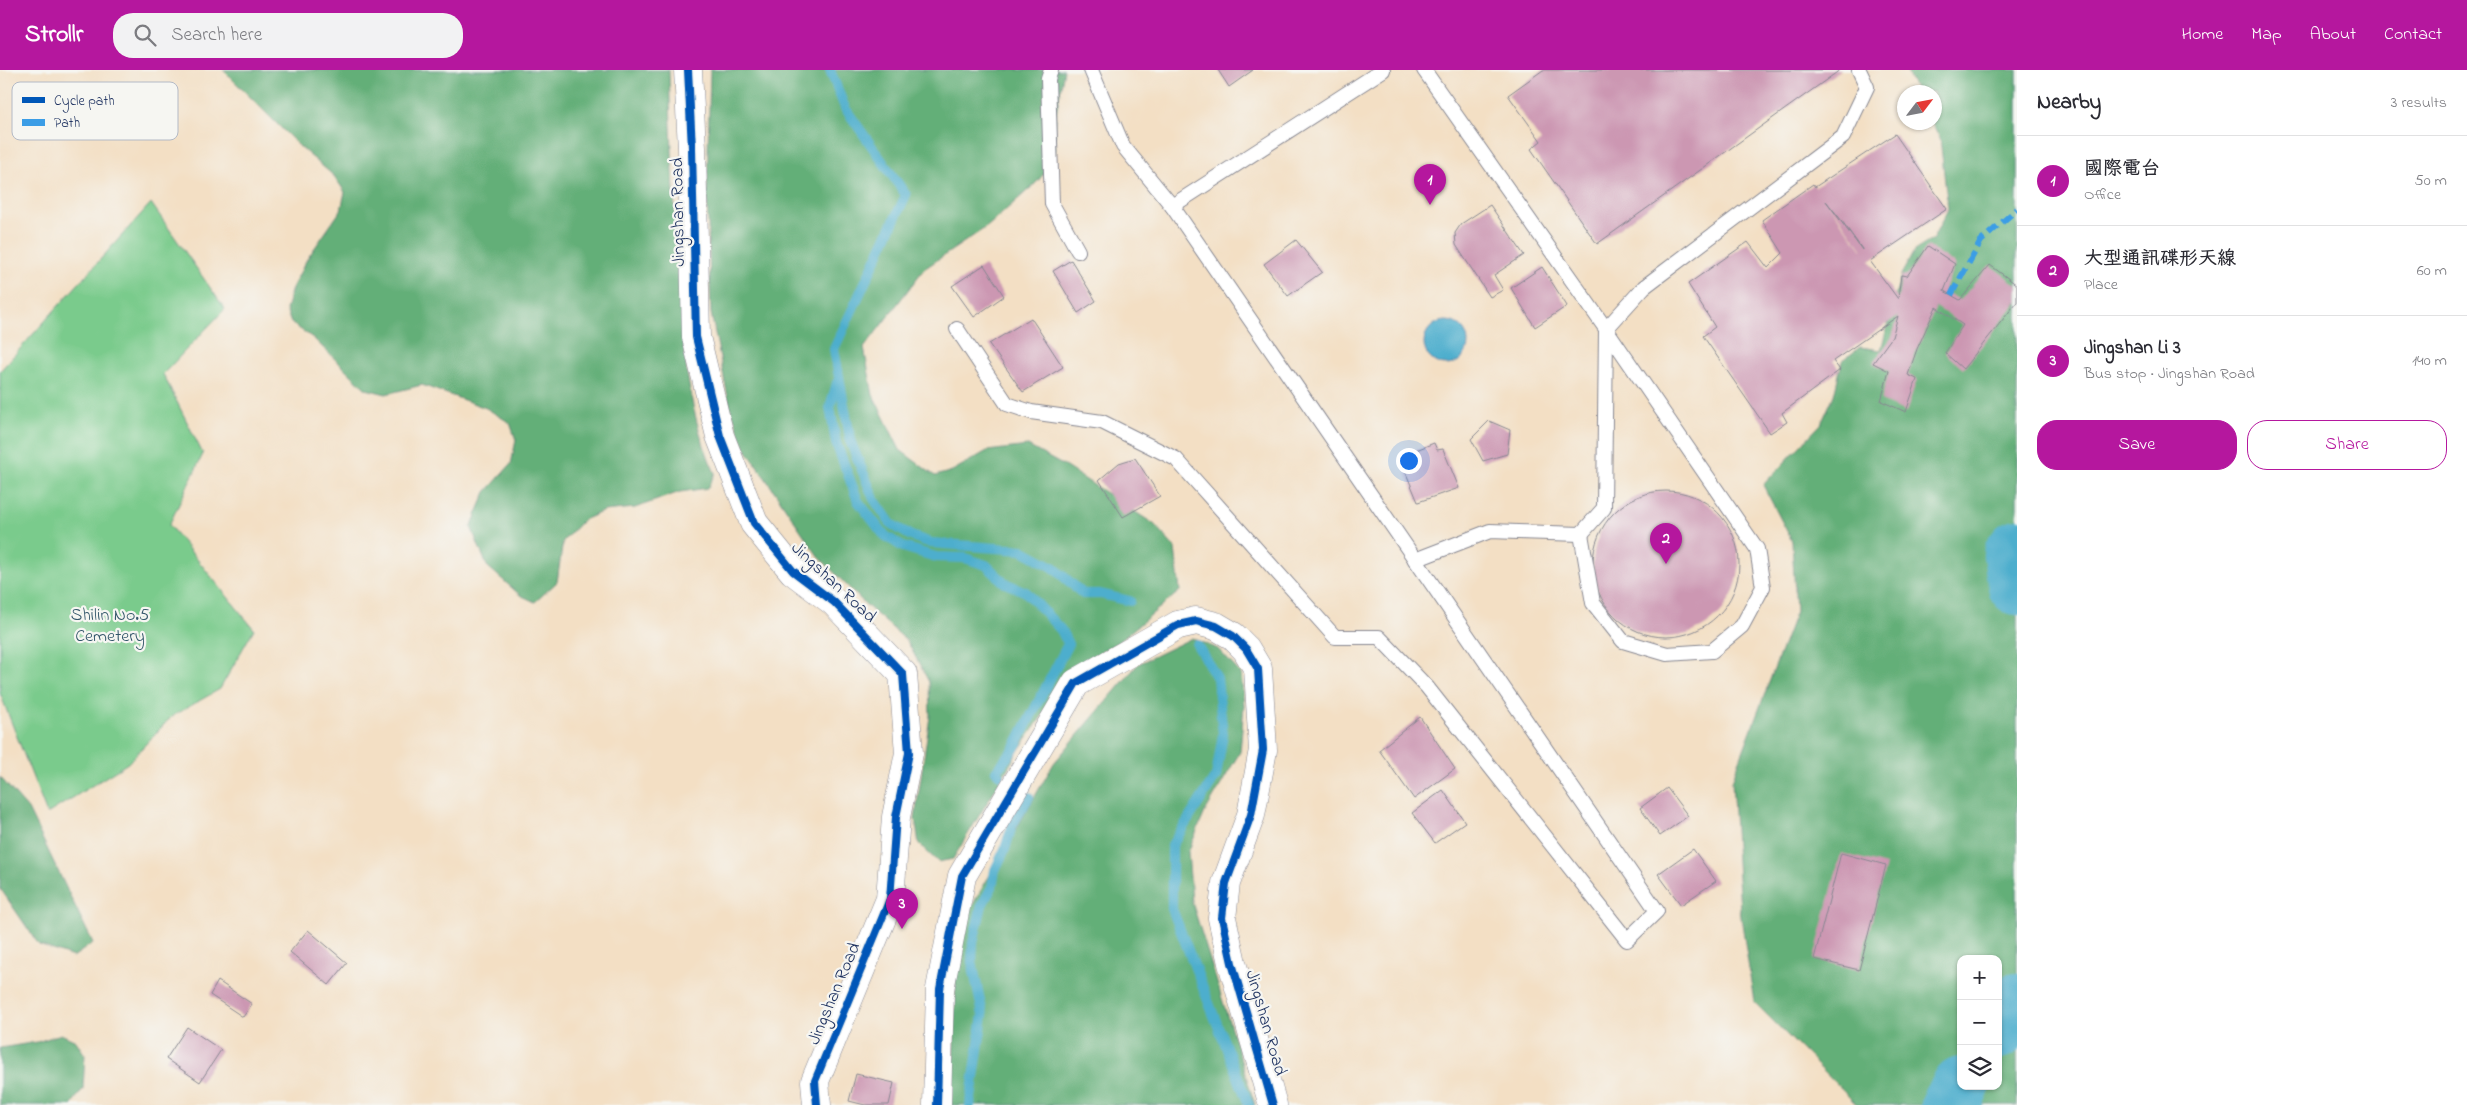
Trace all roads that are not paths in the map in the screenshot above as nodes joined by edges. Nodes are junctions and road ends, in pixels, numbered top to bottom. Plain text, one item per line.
1 (688, 70) edge
2 (1051, 70) edge
3 (1091, 70) edge
4 (1383, 70) edge
5 (1424, 70) edge
6 (1859, 70) edge
7 (1172, 206) junction
8 (1078, 251) dead end
9 (957, 329) dead end
10 (1606, 329) junction
11 (1581, 534) junction
12 (1416, 560) junction
13 (817, 1105) edge
14 (937, 1105) edge
15 (1274, 1105) edge

1 - 13 street, Jingshan Road
2 - 8 lane
3 - 7 lane
4 - 7 lane
5 - 10 lane
6 - 10 lane
7 - 12 lane
9 - 12 lane
10 - 11 lane
10 - 11 lane
11 - 12 lane
14 - 15 street, Jingshan Road

